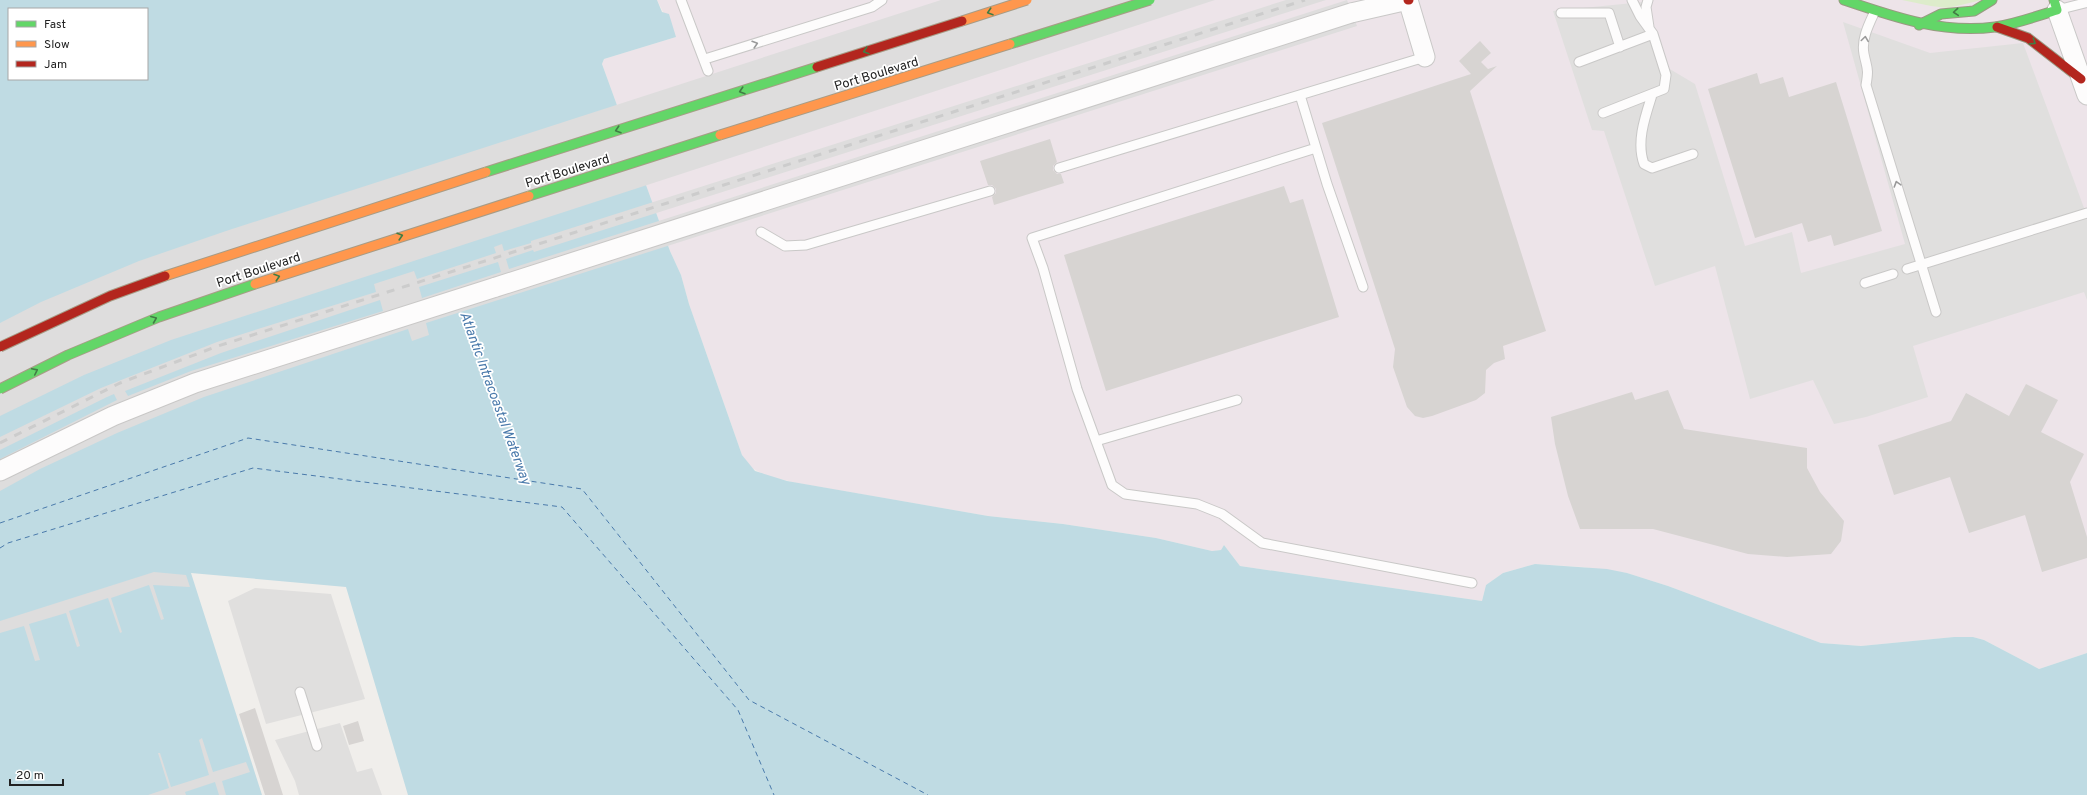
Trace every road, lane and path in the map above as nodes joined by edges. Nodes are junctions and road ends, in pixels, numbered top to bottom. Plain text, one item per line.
1 (681, 0) edge
2 (882, 0) edge
3 (1027, 0) edge
4 (1150, 0) edge
5 (1408, 0) edge
6 (1632, 0) edge
7 (1648, 0) edge
8 (1844, 0) edge
9 (1992, 0) edge
10 (2085, 2) dead end
11 (2056, 5) edge
12 (1875, 10) junction
13 (1561, 13) dead end
14 (1919, 25) junction
15 (1997, 27) junction
16 (1651, 31) junction
17 (1620, 47) junction
18 (1425, 57) joint
19 (705, 59) junction
20 (1579, 62) dead end
21 (708, 71) dead end
22 (2084, 87) edge
23 (1300, 95) junction
24 (1652, 95) junction
25 (1603, 113) dead end
26 (1316, 148) junction
27 (1693, 154) dead end
28 (1059, 168) dead end
29 (990, 191) dead end
30 (2087, 213) edge
31 (761, 232) dead end
32 (1922, 265) junction
33 (1907, 269) dead end
34 (1893, 274) dead end
35 (1865, 283) dead end
36 (1363, 287) dead end
37 (1936, 312) dead end
38 (0, 347) edge
39 (0, 389) edge
40 (1237, 400) dead end
41 (1096, 441) junction
42 (0, 471) edge
43 (1472, 583) dead end
44 (300, 692) dead end
45 (317, 746) dead end

1 - 19 lane
19 -> 2 lane
3 -> 38 main road, Port Boulevard, bridge
39 -> 4 main road, Port Boulevard, bridge
5 - 18 street
5 - 42 street, bridge
6 - 16 lane
7 - 16 lane
8 - 12 main road
9 -> 14 main road
10 - 11 lane
11 - 15 main road
11 - 22 street
12 - 14 main road
32 -> 12 lane
13 - 17 lane
14 - 15 main road
15 -> 22 main road
16 - 17 lane
16 - 24 lane
17 - 20 lane
18 - 23 lane
19 - 21 lane
23 - 26 lane
23 - 28 lane
24 - 25 lane
24 - 27 lane
26 - 36 lane
26 - 41 lane
29 - 31 lane
30 - 32 lane
32 - 33 lane
32 - 37 lane
34 - 35 lane
40 - 41 lane
41 - 43 lane
44 - 45 lane

